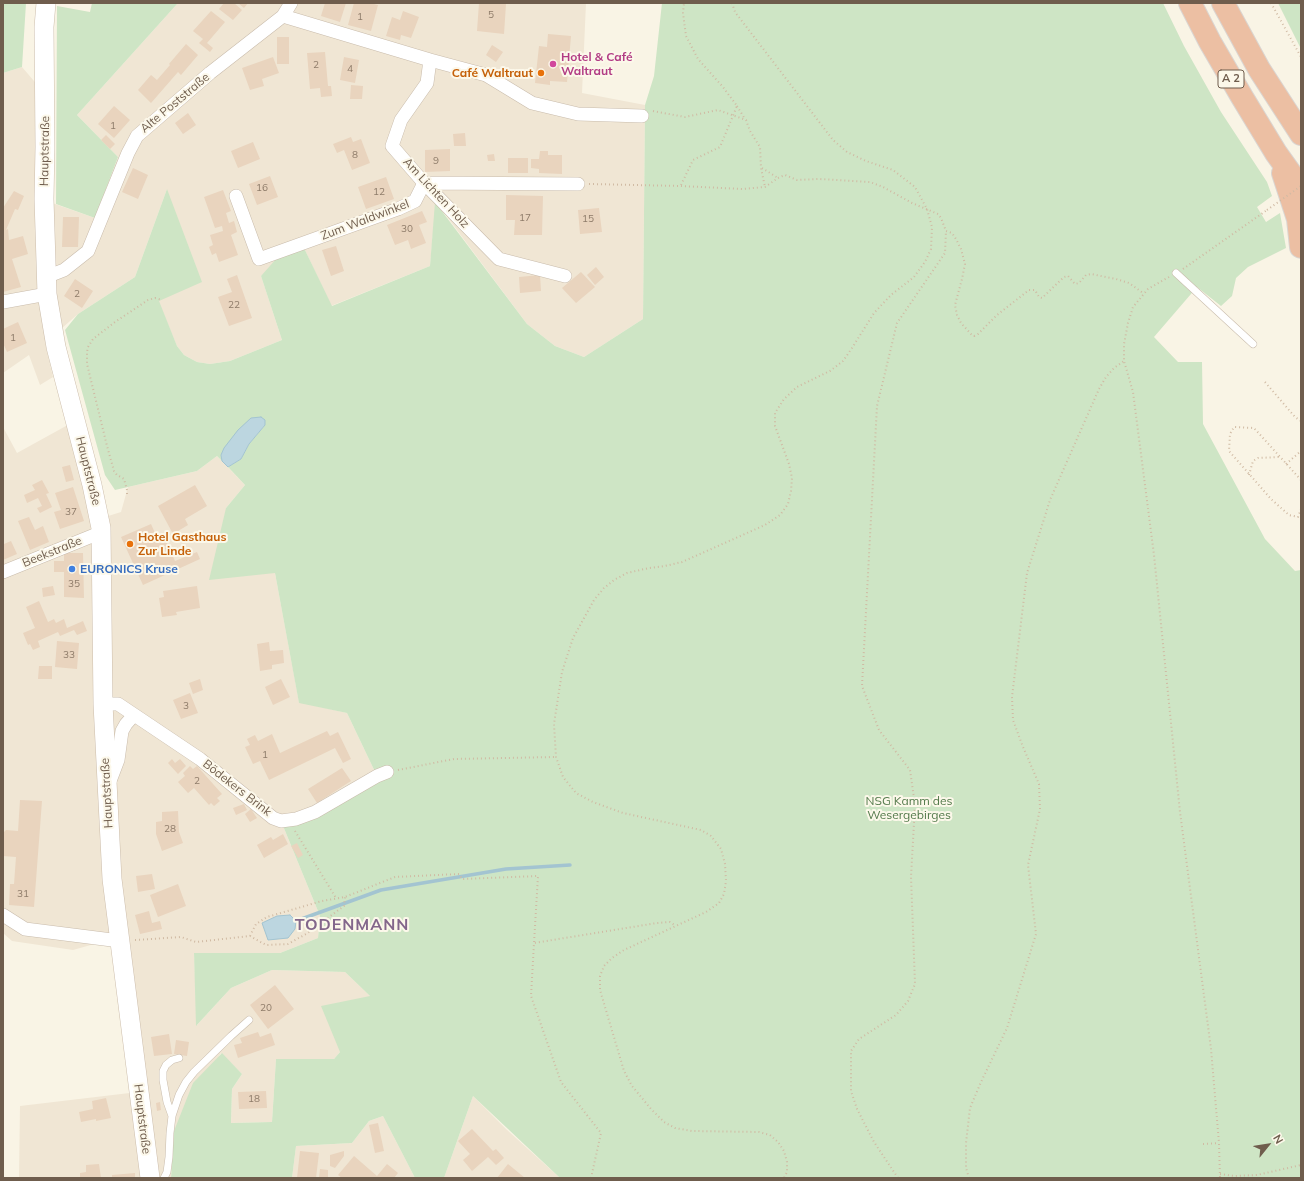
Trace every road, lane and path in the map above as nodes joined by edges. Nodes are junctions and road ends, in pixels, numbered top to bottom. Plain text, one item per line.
1 (46, 3) edge
2 (291, 3) edge
3 (684, 3) edge
4 (732, 3) edge
5 (1190, 3) edge
6 (1223, 3) edge
7 (1271, 3) edge
8 (283, 16) junction
9 (1301, 57) edge
10 (430, 60) junction
11 (737, 106) junction
12 (733, 115) junction
13 (642, 116) joint
14 (746, 120) junction
15 (1301, 134) edge
16 (1276, 153) junction
17 (762, 168) junction
18 (778, 178) junction
19 (424, 183) junction
20 (578, 184) joint
21 (681, 186) junction
22 (765, 186) junction
23 (1301, 187) edge
24 (236, 196) dead end
25 (927, 209) junction
26 (1267, 210) dead end
27 (946, 231) junction
28 (1301, 247) edge
29 (1176, 273) dead end
30 (565, 276) dead end
31 (47, 286) junction
32 (1143, 293) dead end
33 (162, 300) dead end
34 (3, 302) edge
35 (1252, 344) dead end
36 (1265, 382) dead end
37 (1301, 421) edge
38 (1301, 451) edge
39 (1279, 457) junction
40 (1286, 464) junction
41 (1249, 475) junction
42 (1301, 480) edge
43 (127, 494) dead end
44 (1301, 509) edge
45 (102, 532) junction
46 (3, 572) edge
47 (103, 704) junction
48 (134, 715) junction
49 (556, 757) junction
50 (387, 772) joint
51 (107, 788) junction
52 (288, 820) junction
53 (345, 896) junction
54 (336, 898) junction
55 (3, 915) edge
56 (676, 926) junction
57 (250, 936) junction
58 (120, 941) junction
59 (534, 943) junction
60 (249, 1020) dead end
61 (179, 1058) dead end
62 (172, 1116) junction
63 (1219, 1143) junction
64 (1202, 1144) dead end
65 (1301, 1165) edge
66 (1220, 1174) junction
67 (150, 1178) edge
68 (164, 1178) edge
69 (591, 1178) edge
70 (784, 1178) edge
71 (898, 1178) edge
72 (969, 1178) edge
73 (1220, 1178) edge

1 - 31 main road, Hauptstraße
2 - 8 street, Alte Poststraße
3 - 11 path
4 - 25 path
5 - 16 highway, A 2
6 - 15 highway, A 2
7 - 9 path
8 - 10 street
8 - 31 street, Alte Poststraße
10 - 13 street
10 - 19 street, Am Lichten Holz
11 - 12 path
11 - 14 path
12 - 13 path
12 - 14 path
12 - 21 path
14 - 17 path
16 - 23 highway, A 2
16 - 28 highway
17 - 18 path
17 - 22 path
18 - 22 path
18 - 25 path
19 - 20 street
19 - 24 street, Zum Waldwinkel
19 - 30 street, Am Lichten Holz
20 - 21 path
21 - 22 path
23 - 26 path, bridge
25 - 27 path
25 - 49 path
27 - 32 path
27 - 71 path
29 - 35 lane
31 - 34 street, Alte Poststraße
31 - 45 main road, Hauptstraße
33 - 43 path
36 - 37 path
38 - 40 path
39 - 40 path
39 - 41 path
39 - 41 path
40 - 42 path
41 - 44 path
45 - 46 street, Beekstraße
45 - 47 main road, Hauptstraße
47 - 48 street, Bödekers Brink
47 - 51 main road, Hauptstraße
48 - 51 street
48 - 52 street, Bödekers Brink
49 - 50 path
49 - 56 path
50 - 52 street, Bödekers Brink
51 - 58 main road, Hauptstraße
52 - 54 path
53 - 54 path
53 - 57 path
53 - 59 path
54 - 57 path
55 - 58 street
56 - 59 path
56 - 70 path
57 - 58 path
58 - 67 main road, Hauptstraße
59 - 69 path
60 - 62 lane
61 - 62 lane
62 - 68 lane
63 - 64 path
63 - 66 path
63 - 72 path
65 - 66 path
66 - 73 path

